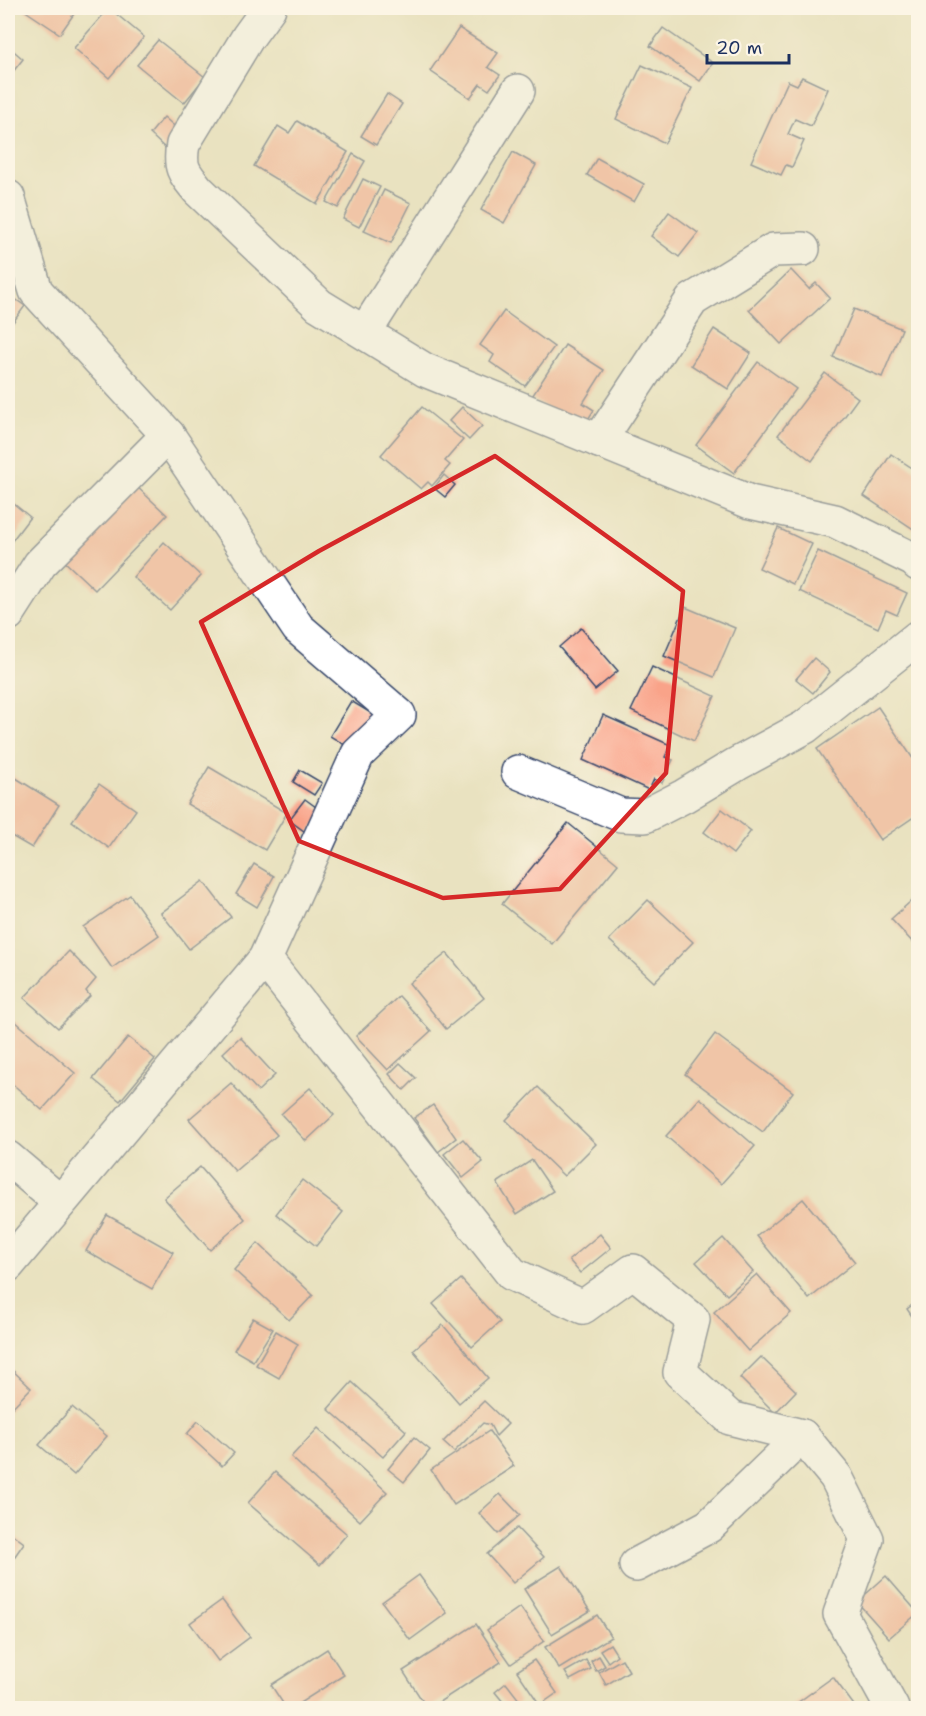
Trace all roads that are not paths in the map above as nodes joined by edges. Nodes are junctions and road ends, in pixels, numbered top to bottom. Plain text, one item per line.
1 (269, 8) edge
2 (518, 91) dead end
3 (8, 197) edge
4 (803, 249) dead end
5 (365, 332) junction
6 (168, 435) junction
7 (599, 441) junction
8 (918, 564) edge
9 (8, 614) edge
10 (918, 637) edge
11 (518, 772) dead end
12 (265, 960) junction
13 (8, 1158) edge
14 (60, 1202) junction
15 (8, 1265) edge
16 (802, 1436) junction
17 (636, 1565) dead end
18 (892, 1708) edge

1 - 5 street
2 - 5 street
3 - 6 street
4 - 7 street
5 - 7 street
6 - 9 street
6 - 12 street
7 - 8 street
10 - 11 street
12 - 14 street
12 - 16 street
13 - 14 street
14 - 15 street
16 - 17 street
16 - 18 street

